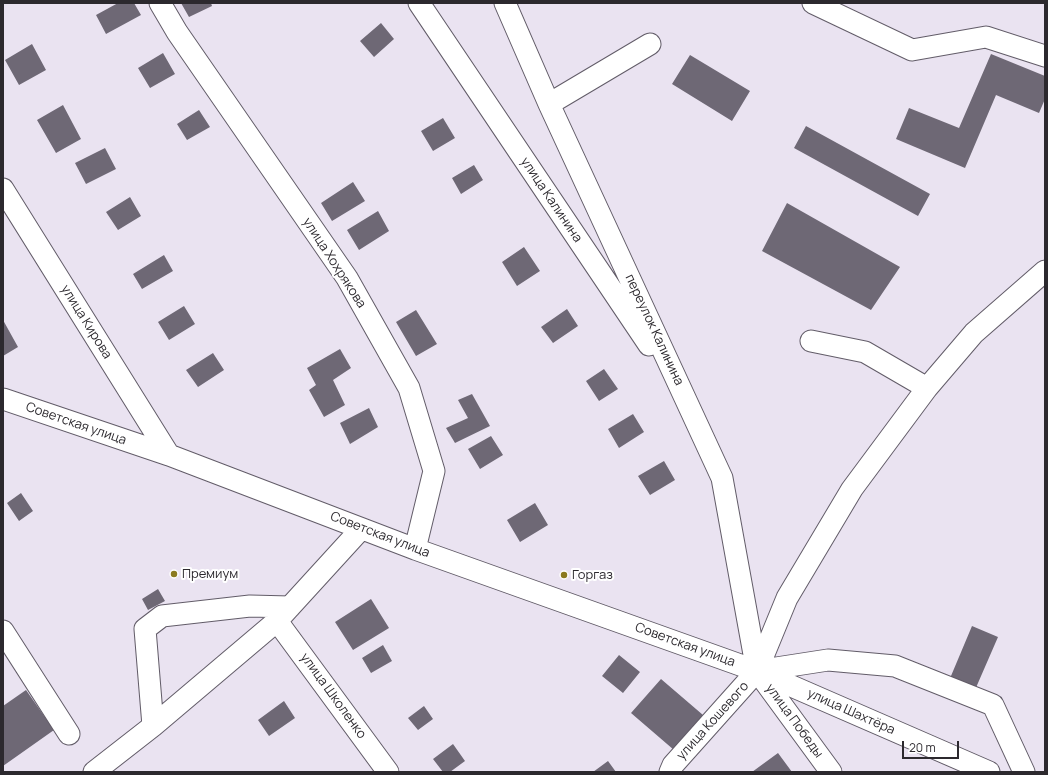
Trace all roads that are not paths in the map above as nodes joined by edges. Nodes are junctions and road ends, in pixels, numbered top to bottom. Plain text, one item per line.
1 (160, 3) edge
2 (419, 3) edge
3 (505, 3) edge
4 (813, 3) edge
5 (650, 44) dead end
6 (1045, 56) edge
7 (549, 104) junction
8 (3, 189) edge
9 (1045, 271) edge
10 (811, 341) dead end
11 (927, 388) junction
12 (685, 396) junction
13 (3, 399) edge
14 (169, 455) junction
15 (361, 528) junction
16 (415, 549) junction
17 (284, 614) junction
18 (3, 631) edge
19 (757, 670) junction
20 (153, 726) junction
21 (69, 734) dead end
22 (94, 772) edge
23 (388, 772) edge
24 (670, 772) edge
25 (831, 772) edge
26 (989, 772) edge
27 (1024, 772) edge

1 - 16 street, улица Хохрякова
2 - 12 street, улица Калинина
3 - 7 street, переулок Калинина
4 - 6 street
5 - 7 street
7 - 12 street, переулок Калинина
8 - 14 street, улица Кирова
9 - 11 street, улица Кошевого
10 - 11 street
11 - 19 street, улица Кошевого
12 - 19 street, переулок Калинина
13 - 14 street, Советская улица
14 - 15 street, Советская улица
15 - 16 street, Советская улица
15 - 17 street
16 - 19 street, Советская улица
17 - 20 street
17 - 20 street
17 - 23 street, улица Школенко
18 - 21 street
19 - 24 street, улица Кошевого
19 - 25 street, улица Победы
19 - 26 street, улица Шахтёра
19 - 27 street
20 - 22 street

